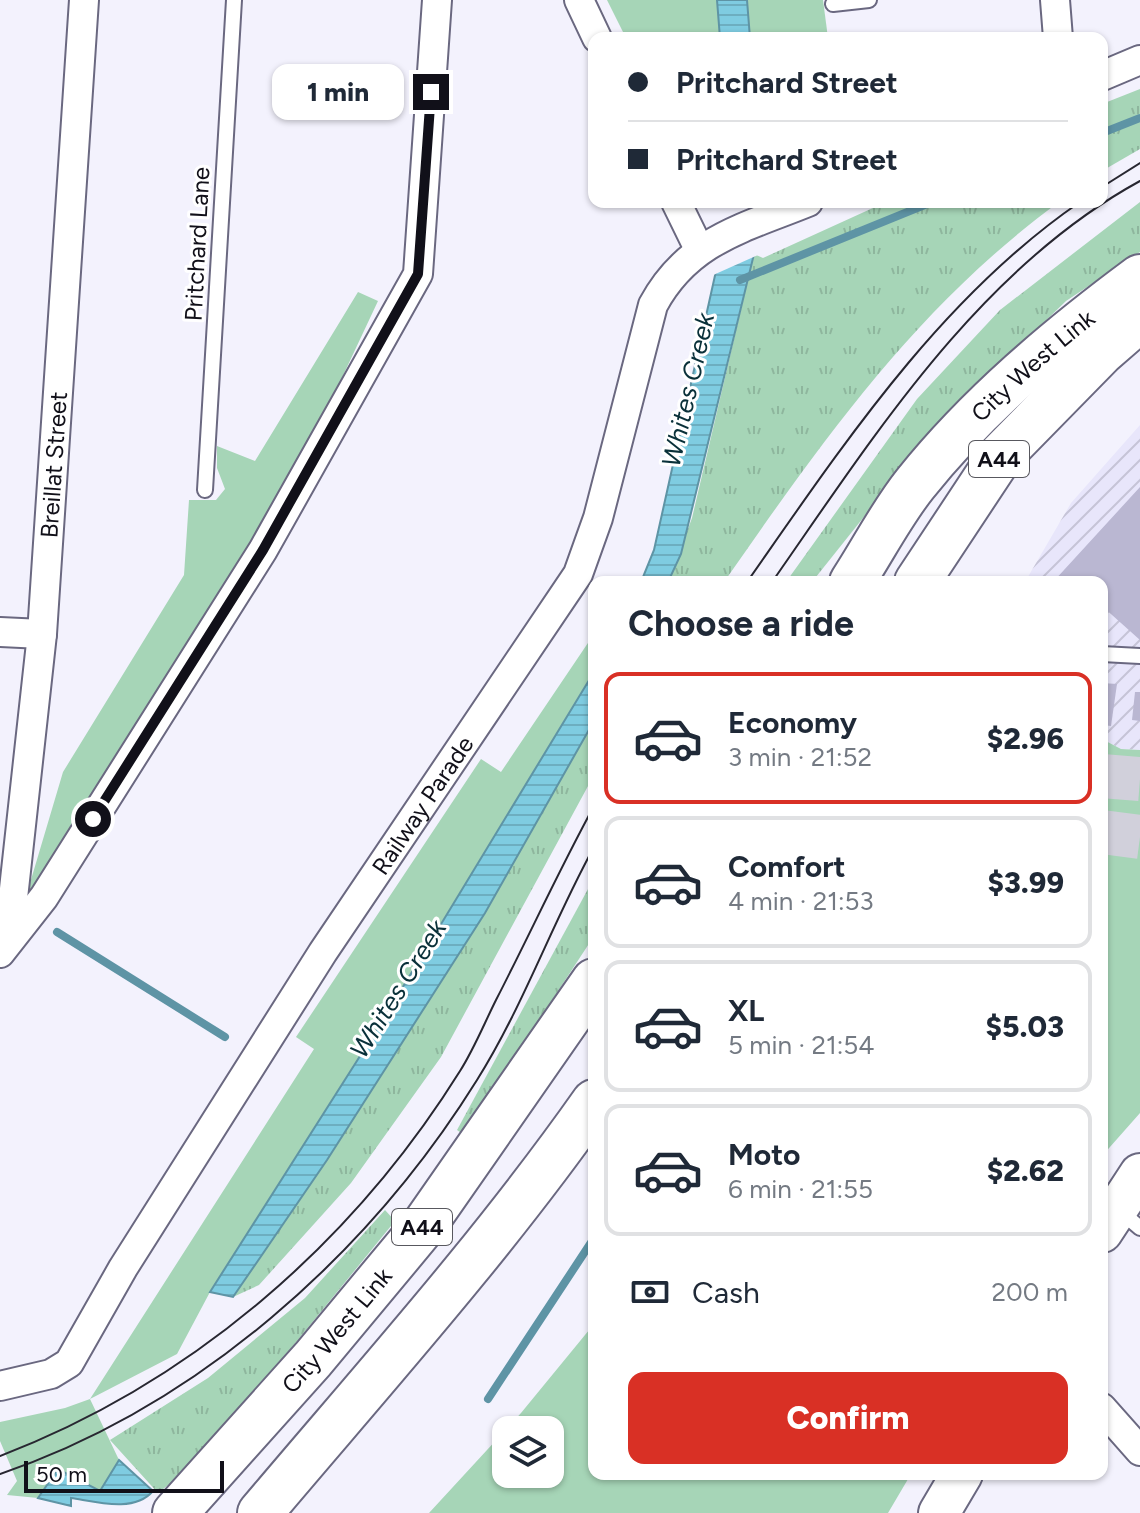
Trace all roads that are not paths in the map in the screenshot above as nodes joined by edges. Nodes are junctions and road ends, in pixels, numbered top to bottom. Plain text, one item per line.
1 (84, 0) edge
2 (234, 0) edge
3 (437, 0) edge
4 (579, 0) edge
5 (869, 0) edge
6 (1055, 0) edge
7 (833, 4) dead end
8 (594, 32) edge
9 (1058, 32) edge
10 (1140, 60) edge
11 (1108, 73) edge
12 (681, 208) edge
13 (793, 208) edge
14 (708, 244) junction
15 (1140, 277) edge
16 (1140, 319) edge
17 (205, 490) dead end
18 (856, 576) edge
19 (921, 576) edge
20 (0, 632) edge
21 (42, 634) junction
22 (1108, 654) edge
23 (1140, 656) edge
24 (0, 926) edge
25 (0, 953) edge
26 (588, 990) edge
27 (588, 1111) edge
28 (1140, 1174) edge
29 (1120, 1223) edge
30 (0, 1386) edge
31 (1108, 1415) edge
32 (1140, 1451) edge
33 (958, 1480) edge
34 (175, 1513) edge
35 (260, 1513) edge
36 (939, 1513) edge

1 - 21 street, Breillat Street
2 - 17 lane, Pritchard Lane
3 - 25 street
4 - 8 street
5 - 7 lane
6 - 9 street
10 - 11 street
12 - 14 street
13 - 14 street
14 - 30 street, Railway Parade
15 - 18 highway, City West Link / A44
16 - 19 highway, City West Link / A44
20 - 21 street
21 - 24 street, Breillat Street
22 - 23 lane
26 - 34 highway, City West Link / A44
27 - 35 highway, A44
28 - 29 main road
31 - 32 street
33 - 36 main road

